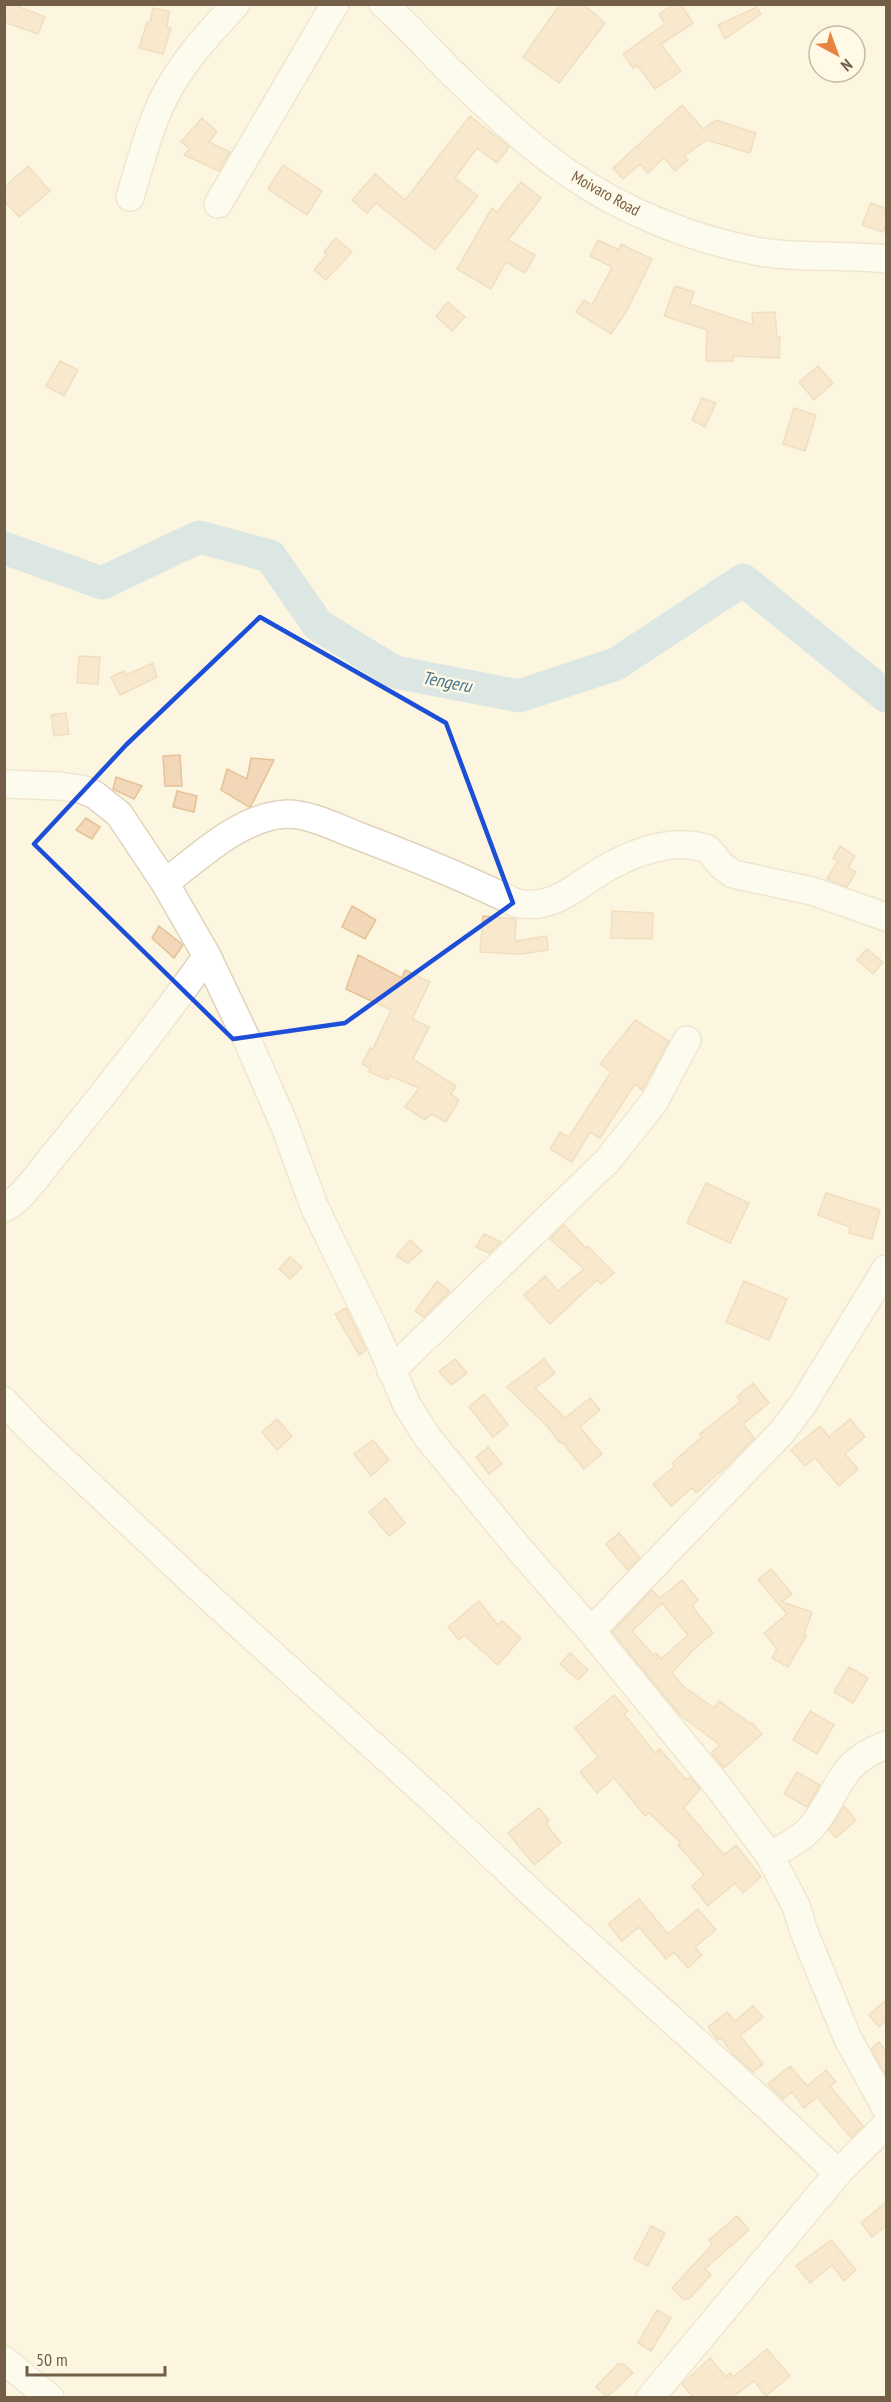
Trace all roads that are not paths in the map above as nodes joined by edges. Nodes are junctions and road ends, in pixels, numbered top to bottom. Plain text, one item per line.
1 (236, 4) edge
2 (335, 4) edge
3 (383, 4) edge
4 (130, 197) dead end
5 (218, 204) dead end
6 (886, 259) edge
7 (4, 784) edge
8 (165, 883) junction
9 (886, 917) edge
10 (207, 956) junction
11 (687, 1040) dead end
12 (4, 1208) edge
13 (886, 1269) edge
14 (391, 1371) junction
15 (4, 1401) edge
16 (591, 1631) junction
17 (886, 1744) edge
18 (770, 1856) junction
19 (886, 2108) edge
20 (886, 2125) edge
21 (838, 2173) junction
22 (4, 2360) edge
23 (50, 2397) edge
24 (650, 2397) edge

1 - 4 street
2 - 5 street
3 - 6 street, Moivaro Road
7 - 8 street
8 - 9 street
8 - 10 street
10 - 12 street
10 - 14 street
11 - 14 street
13 - 16 street
14 - 16 street
15 - 21 street
16 - 18 street
17 - 18 street
18 - 19 street
20 - 21 street
21 - 24 street
22 - 23 street

